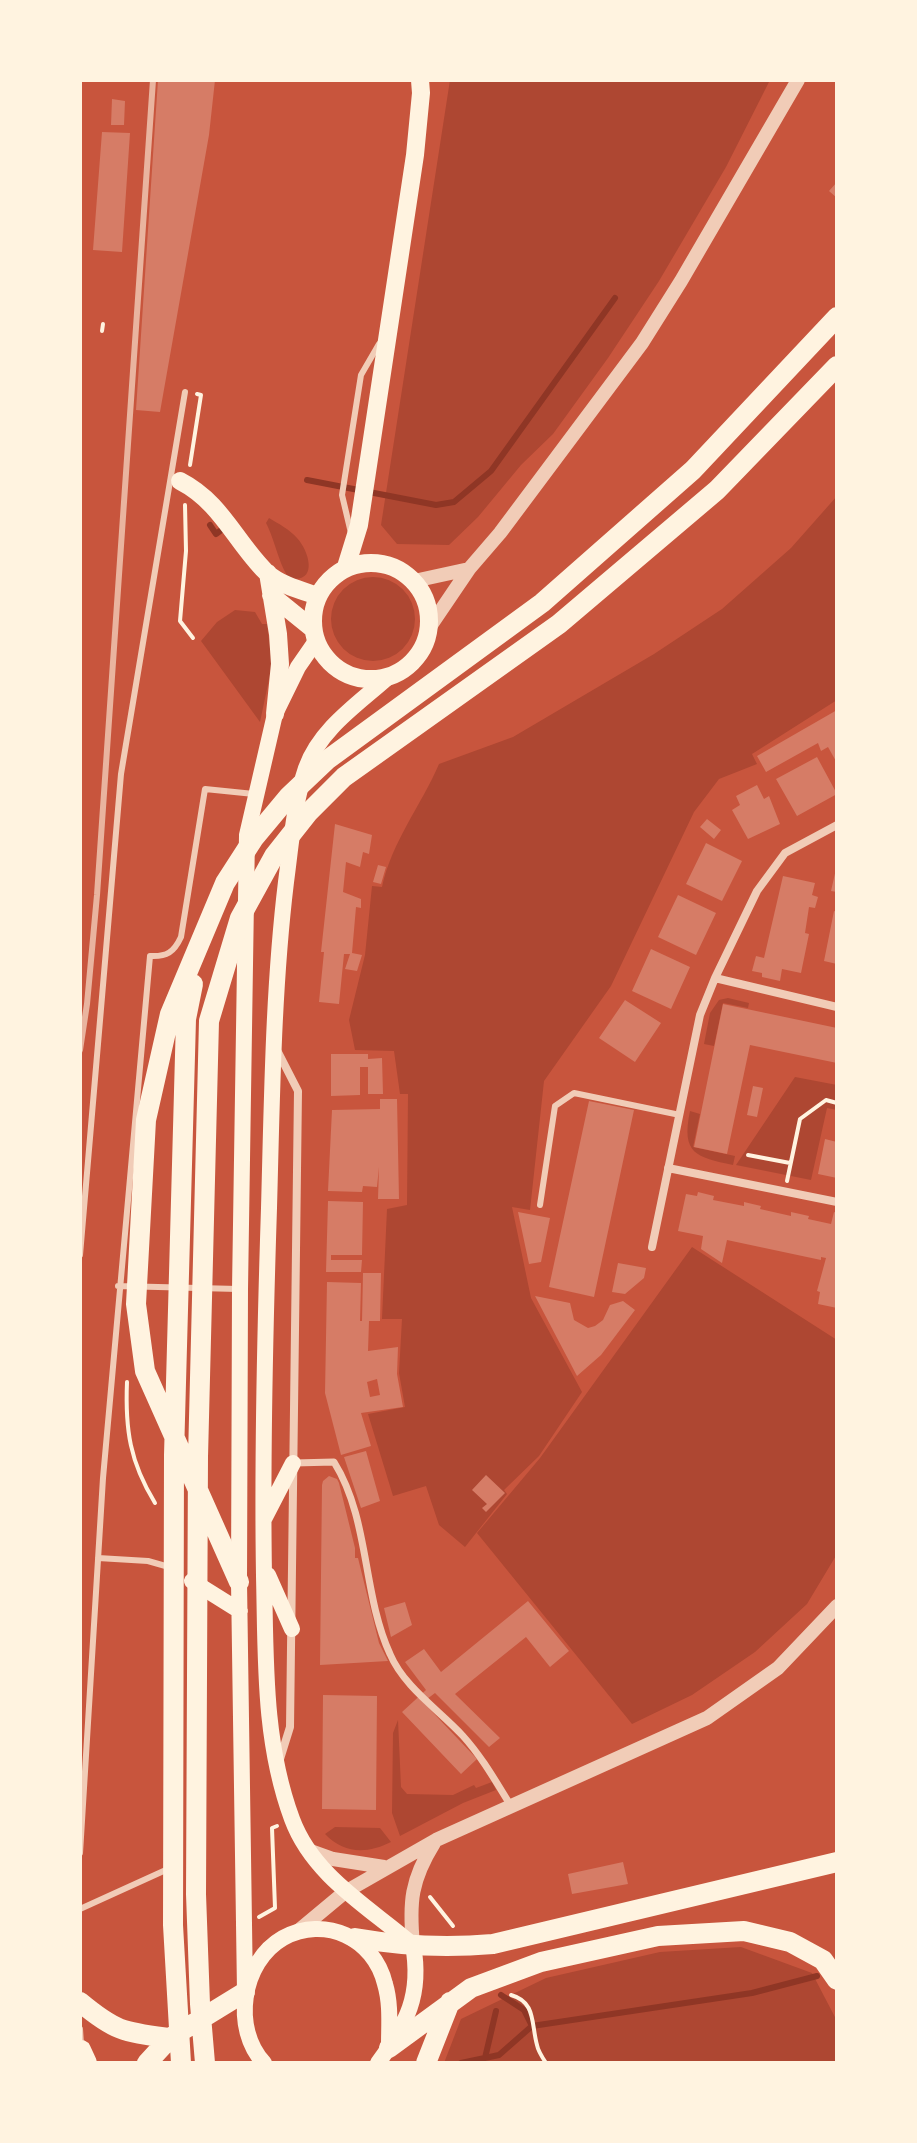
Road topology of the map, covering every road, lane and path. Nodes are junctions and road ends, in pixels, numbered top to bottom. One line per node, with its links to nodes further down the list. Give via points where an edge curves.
1 (420, 80): 11 (main road, via 415,155)
2 (798, 80): 14 (street, via 642,343)
3 (837, 317): 26 (highway, via 693,470 542,603 327,760 289,796 225,883)
4 (103, 324): 5 (path)
5 (102, 331)
6 (837, 366): 78 (highway, via 717,490 559,624 344,777 274,856 240,918 209,1021 198,1457 196,1894)
7 (185, 392): 39 (lane, via 121,774)
8 (201, 395): 9 (path)
9 (185, 474): 15 (main road)
10 (185, 502): 21 (path, via 180,621)
11 (354, 521): 12 (main road); 13 (main road)
12 (375, 563): 13 (main road); 16 (main road)
13 (346, 567): 18 (main road)
14 (469, 569): 16 (street); 19 (street)
15 (268, 573): 17 (main road); 18 (main road)
16 (414, 581): 19 (main road, via 429,611)
17 (271, 595): 20 (main road); 23 (main road, via 280,664)
18 (318, 596): 20 (main road)
19 (429, 628): 22 (main road, via 415,659)
20 (314, 635): 22 (main road, via 337,669 352,677); 23 (main road)
21 (193, 638)
22 (387, 678): 29 (main road, via 321,738 306,768 286,880)
23 (275, 714): 24 (main road)
24 (256, 794): 40 (lane, via 205,789 181,937 174,950 150,956); 41 (main road, via 247,835)
25 (837, 825): 27 (street, via 785,853 757,891)
26 (202, 941): 47 (highway, via 170,1014 146,1120 136,1304 145,1371); 77 (highway, via 186,1019 174,1455 173,1925)
27 (715, 978): 28 (street); 31 (street, via 700,1015)
28 (837, 1007)
29 (273, 1044): 42 (street, via 298,1091); 43 (main road)
30 (837, 1103): 33 (path, via 826,1100 800,1119)
31 (680, 1115): 34 (street); 37 (lane, via 574,1093 555,1106)
32 (748, 1155): 33 (path)
33 (790, 1163): 35 (path)
34 (668, 1168): 36 (street); 38 (street)
35 (788, 1177)
36 (837, 1202)
37 (540, 1205)
38 (652, 1247)
39 (80, 1255)
40 (118, 1286): 41 (lane); 44 (lane)
41 (240, 1289): 47 (main road)
42 (293, 1463): 43 (main road); 50 (street); 52 (street, via 334,1462 352,1497 390,1656 464,1737)
43 (263, 1520): 45 (main road)
44 (98, 1558): 46 (lane, via 169,1566); 55 (lane)
45 (264, 1566): 50 (main road); 51 (main road, via 267,1702)
46 (192, 1581): 49 (main road); 60 (lane, via 190,1851 152,1877)
47 (239, 1582): 49 (main road)
48 (836, 1609): 52 (street, via 778,1668 707,1718)
49 (240, 1611): 66 (main road)
50 (292, 1629): 51 (street, via 290,1727)
51 (277, 1768): 54 (main road, via 292,1820)
52 (511, 1806): 53 (street)
53 (436, 1840): 57 (street); 64 (street, via 412,1887)
54 (308, 1850): 57 (street); 59 (main road)
55 (80, 1853)
56 (837, 1862): 64 (highway, via 493,1944)
57 (384, 1868): 59 (street)
58 (424, 1890): 61 (path)
59 (345, 1892): 62 (street); 64 (main road)
60 (80, 1909)
61 (453, 1926)
62 (297, 1932): 63 (main road, via 324,1930); 66 (main road, via 268,1951)
63 (355, 1938): 64 (highway); 74 (main road, via 376,1961 385,1981)
64 (413, 1945): 74 (main road, via 416,1991)
65 (837, 1980): 69 (highway, via 823,1960 790,1942 744,1931 658,1936 541,1962 471,1988)
66 (245, 1992): 71 (main road); 72 (highway)
67 (503, 1993): 82 (path, via 525,2000)
68 (80, 2002): 72 (highway, via 126,2033)
69 (450, 2002): 74 (highway); 81 (highway)
70 (80, 2029): 73 (lane)
71 (249, 2037): 79 (main road); 80 (main road)
72 (170, 2038): 76 (highway)
73 (81, 2050): 75 (highway)
74 (385, 2058)
75 (85, 2063)
76 (147, 2063)
77 (181, 2063)
78 (205, 2063)
79 (249, 2063)
80 (264, 2063)
81 (426, 2063)
82 (546, 2063)

